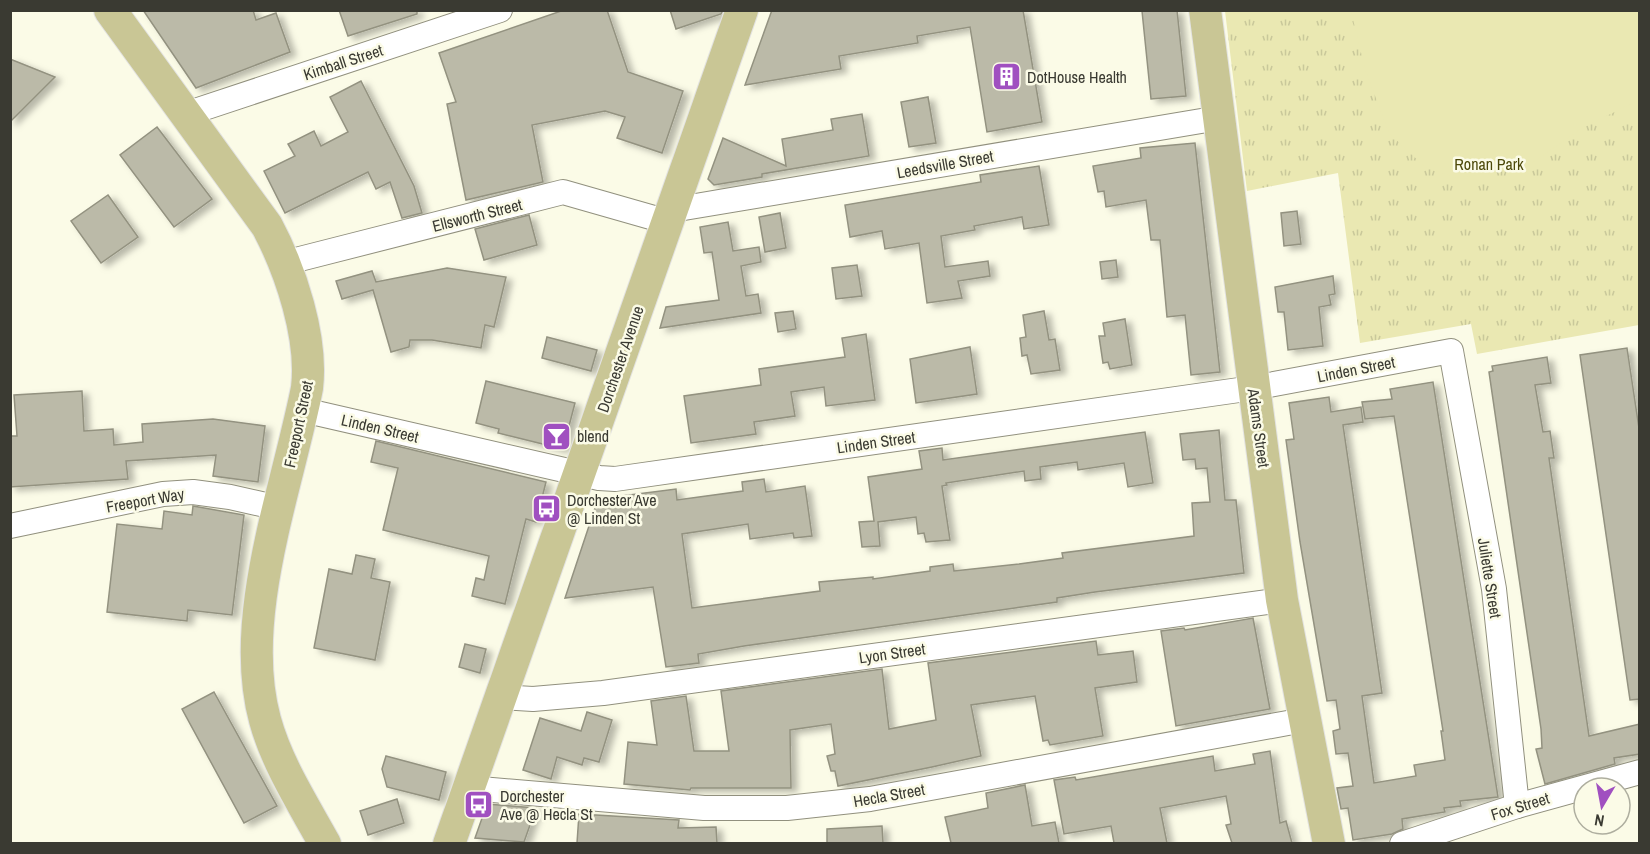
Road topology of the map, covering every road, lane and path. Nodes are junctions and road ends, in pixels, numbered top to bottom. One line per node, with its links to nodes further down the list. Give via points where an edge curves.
1 (500, 10): 5 (street, Kimball Street)
2 (742, 10): 7 (main road, Dorchester Avenue)
3 (1205, 10): 6 (main road, Adams Street)
4 (114, 11): 5 (main road, Freeport Street)
5 (186, 114): 8 (main road, Freeport Street, via 267,226)
6 (1219, 118): 7 (street, Leedsville Street); 10 (main road, Adams Street)
7 (670, 216): 8 (street, Ellsworth Street, via 563,192); 12 (main road, Dorchester Avenue)
8 (284, 263): 11 (main road, Freeport Street, via 307,342 309,377)
9 (1451, 351): 10 (street, Linden Street); 20 (street, Juliette Street, via 1494,589)
10 (1253, 388): 12 (street, Linden Street, via 615,479); 15 (main road, Adams Street)
11 (303, 410): 12 (street, Linden Street); 13 (main road, Freeport Street)
12 (579, 474): 16 (main road, Dorchester Avenue)
13 (279, 508): 14 (street, Freeport Way, via 230,496 163,494); 21 (main road, Freeport Street, via 266,566 259,687 271,740)
14 (10, 526)
15 (1282, 600): 16 (street, Lyon Street, via 603,693 533,699); 17 (main road, Adams Street)
16 (501, 697): 19 (main road, Dorchester Avenue)
17 (1304, 720): 19 (street, Hecla Street, via 870,799 787,808 704,808); 23 (main road, Adams Street)
18 (1640, 772): 20 (street, Fox Street)
19 (469, 788): 22 (main road, Dorchester Avenue)
20 (1517, 806): 24 (street, Fox Street)
21 (325, 843)
22 (449, 843)
23 (1329, 843)
24 (1402, 843)

